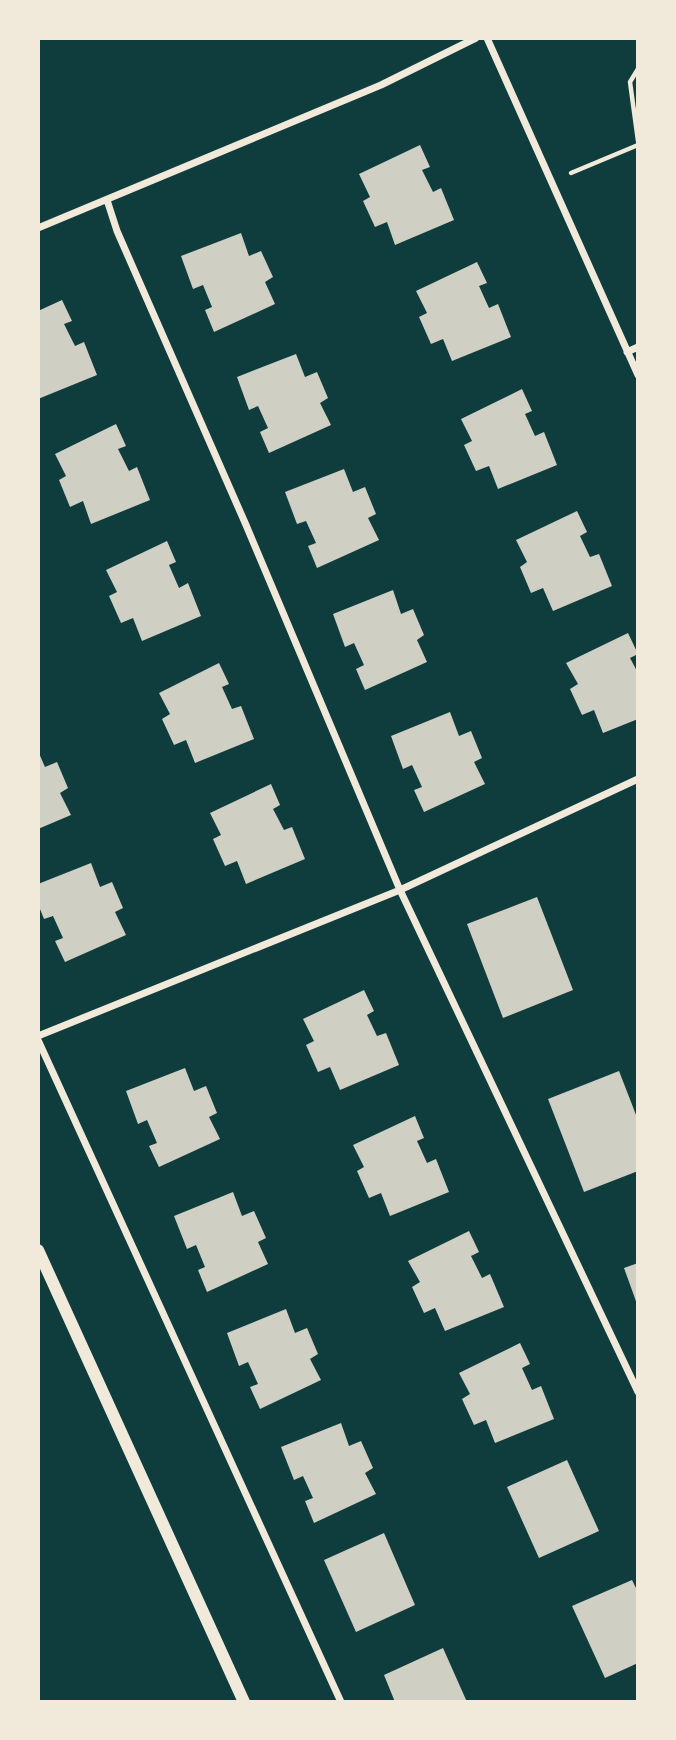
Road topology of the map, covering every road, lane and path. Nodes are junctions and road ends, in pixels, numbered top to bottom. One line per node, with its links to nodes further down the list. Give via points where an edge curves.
1 (476, 38): 6 (street, via 381,85)
2 (488, 38): 5 (street)
3 (638, 69): 4 (path, via 630,82)
4 (638, 143): 5 (path)
5 (550, 182): 9 (street)
6 (107, 200): 7 (street); 12 (street)
7 (38, 228)
8 (638, 347): 9 (street)
9 (627, 352): 10 (street)
10 (638, 375)
11 (638, 779): 12 (street)
12 (400, 890): 13 (street); 16 (street)
13 (38, 1038): 14 (street)
14 (42, 1056): 18 (street)
15 (38, 1250): 17 (street)
16 (638, 1392)
17 (244, 1702)
18 (341, 1702)

